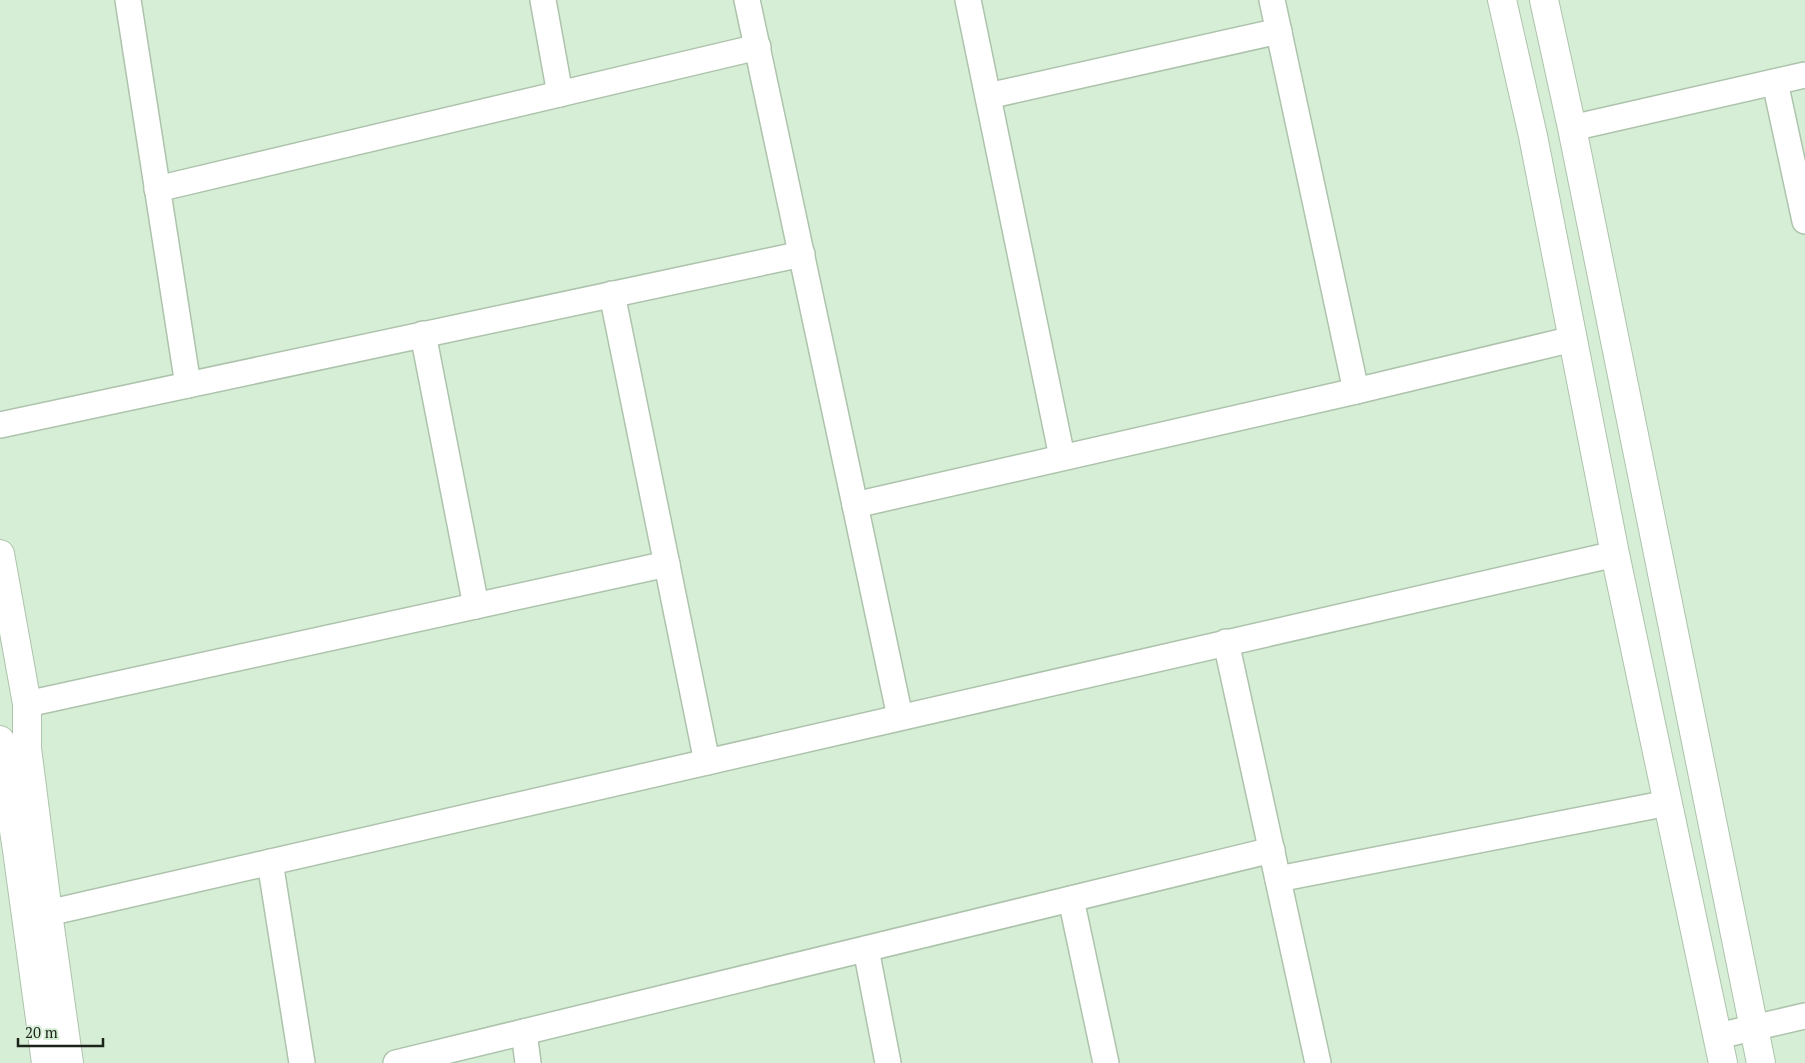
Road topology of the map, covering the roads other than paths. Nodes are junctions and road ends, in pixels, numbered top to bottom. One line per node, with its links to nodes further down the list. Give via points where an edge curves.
1 (128, 0): 15 (street)
2 (543, 0): 12 (street)
3 (748, 0): 9 (street)
4 (968, 0): 13 (street)
5 (1272, 0): 8 (street)
6 (1502, 0): 20 (street)
7 (1544, 0): 14 (street)
8 (1279, 31): 13 (street); 22 (street)
9 (758, 47): 12 (street); 17 (street)
10 (1805, 75): 11 (street)
11 (1775, 82): 14 (street); 16 (street)
12 (560, 94): 15 (street)
13 (988, 96): 24 (street)
14 (1572, 128): 43 (street)
15 (158, 189): 21 (street)
16 (1805, 221)
17 (802, 254): 18 (street); 25 (street)
18 (612, 294): 19 (street); 28 (street)
19 (423, 334): 21 (street); 29 (street)
20 (1573, 339): 22 (street); 27 (street)
21 (188, 385): 23 (street)
22 (1356, 391): 24 (street)
23 (0, 425)
24 (1062, 457): 25 (street)
25 (855, 505): 32 (street)
26 (0, 554): 31 (street)
27 (1615, 554): 30 (street); 35 (street)
28 (667, 564): 29 (street); 34 (street)
29 (476, 606): 31 (street)
30 (1226, 642): 32 (street); 36 (street)
31 (27, 704): 40 (street, via 28,748)
32 (900, 717): 34 (street)
33 (0, 740): 46 (street)
34 (707, 762): 37 (street)
35 (1668, 803): 38 (street); 45 (street)
36 (1272, 850): 38 (street); 39 (street)
37 (270, 862): 40 (street); 48 (street)
38 (1278, 879): 53 (street)
39 (1071, 899): 41 (street); 52 (street)
40 (48, 913): 47 (street)
41 (866, 948): 44 (street); 51 (street)
42 (1805, 1016): 43 (street)
43 (1754, 1028): 45 (street); 55 (street)
44 (524, 1032): 49 (street); 50 (street)
45 (1718, 1036): 54 (street)
46 (46, 1063)
47 (69, 1063)
48 (302, 1063)
49 (396, 1063)
50 (528, 1063)
51 (888, 1063)
52 (1106, 1063)
53 (1318, 1063)
54 (1723, 1063)
55 (1761, 1063)

